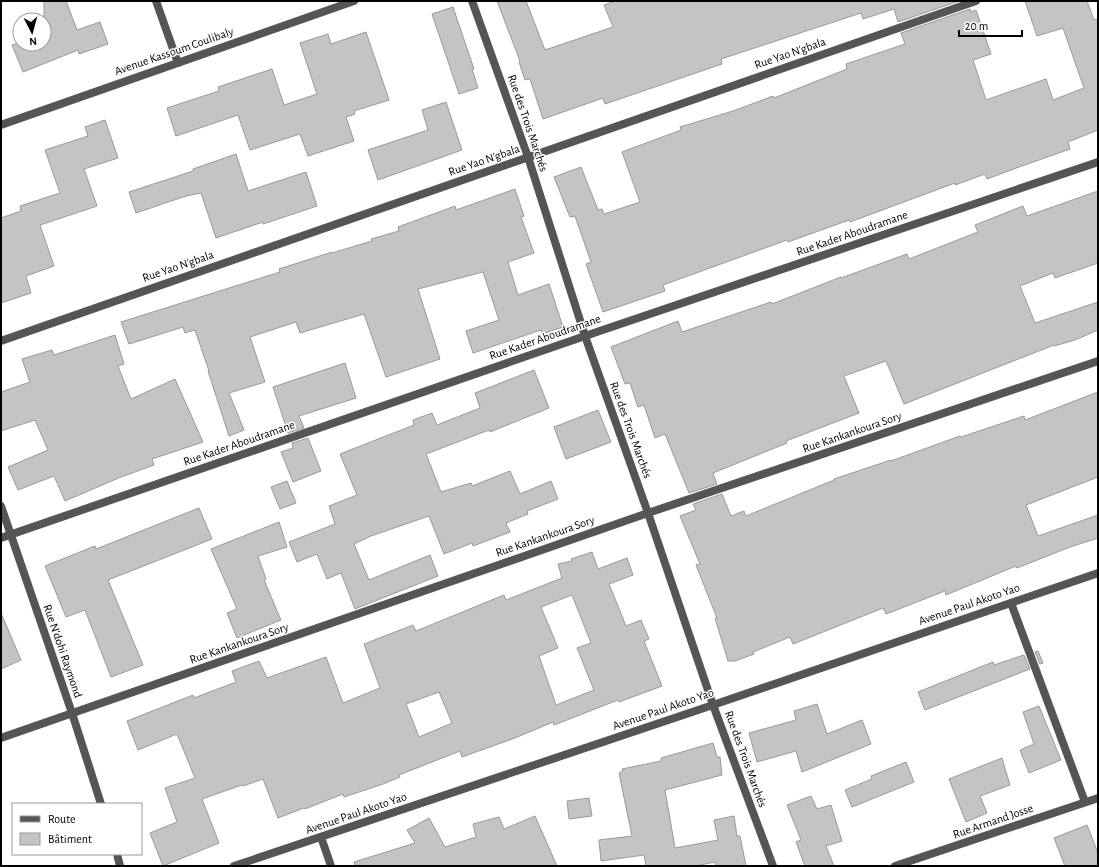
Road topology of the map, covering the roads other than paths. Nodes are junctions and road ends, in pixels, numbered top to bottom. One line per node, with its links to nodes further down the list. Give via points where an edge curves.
1 (156, 1): 5 (street)
2 (354, 1): 5 (street, Avenue Kassoum Coulibaly)
3 (472, 1): 7 (street, Rue des Trois Marchés)
4 (976, 1): 7 (street, Rue Yao N'gbala)
5 (178, 63): 6 (street, Avenue Kassoum Coulibaly)
6 (1, 124)
7 (528, 157): 9 (street, Rue des Trois Marchés); 10 (street, Rue Yao N'gbala)
8 (1098, 162): 9 (street, Rue Kader Aboudramane)
9 (585, 336): 13 (street, Rue des Trois Marchés); 14 (street, Rue Kader Aboudramane)
10 (1, 341)
11 (1098, 361): 13 (street, Rue Kankankoura Sory)
12 (1, 506): 14 (street, Rue N'dohi Raymond)
13 (648, 513): 18 (street, Rue des Trois Marchés); 19 (street, Rue Kankankoura Sory)
14 (11, 535): 15 (street, Rue Kader Aboudramane); 19 (street, Rue N'dohi Raymond)
15 (1, 538)
16 (1098, 573): 17 (street, Avenue Paul Akoto Yao)
17 (1011, 603): 18 (street, Avenue Paul Akoto Yao); 22 (street)
18 (713, 705): 24 (street, Avenue Paul Akoto Yao); 29 (street, Rue des Trois Marchés)
19 (72, 713): 20 (street, Rue Kankankoura Sory); 23 (street, Rue N'dohi Raymond)
20 (1, 738)
21 (1098, 798): 22 (street, Rue Armand Josse)
22 (1085, 802): 30 (street, Rue Armand Josse)
23 (101, 803)
24 (321, 837): 27 (street, Avenue Paul Akoto Yao); 28 (street)
25 (116, 855): 26 (street)
26 (120, 866)
27 (234, 866)
28 (331, 866)
29 (773, 866)
30 (895, 866)

